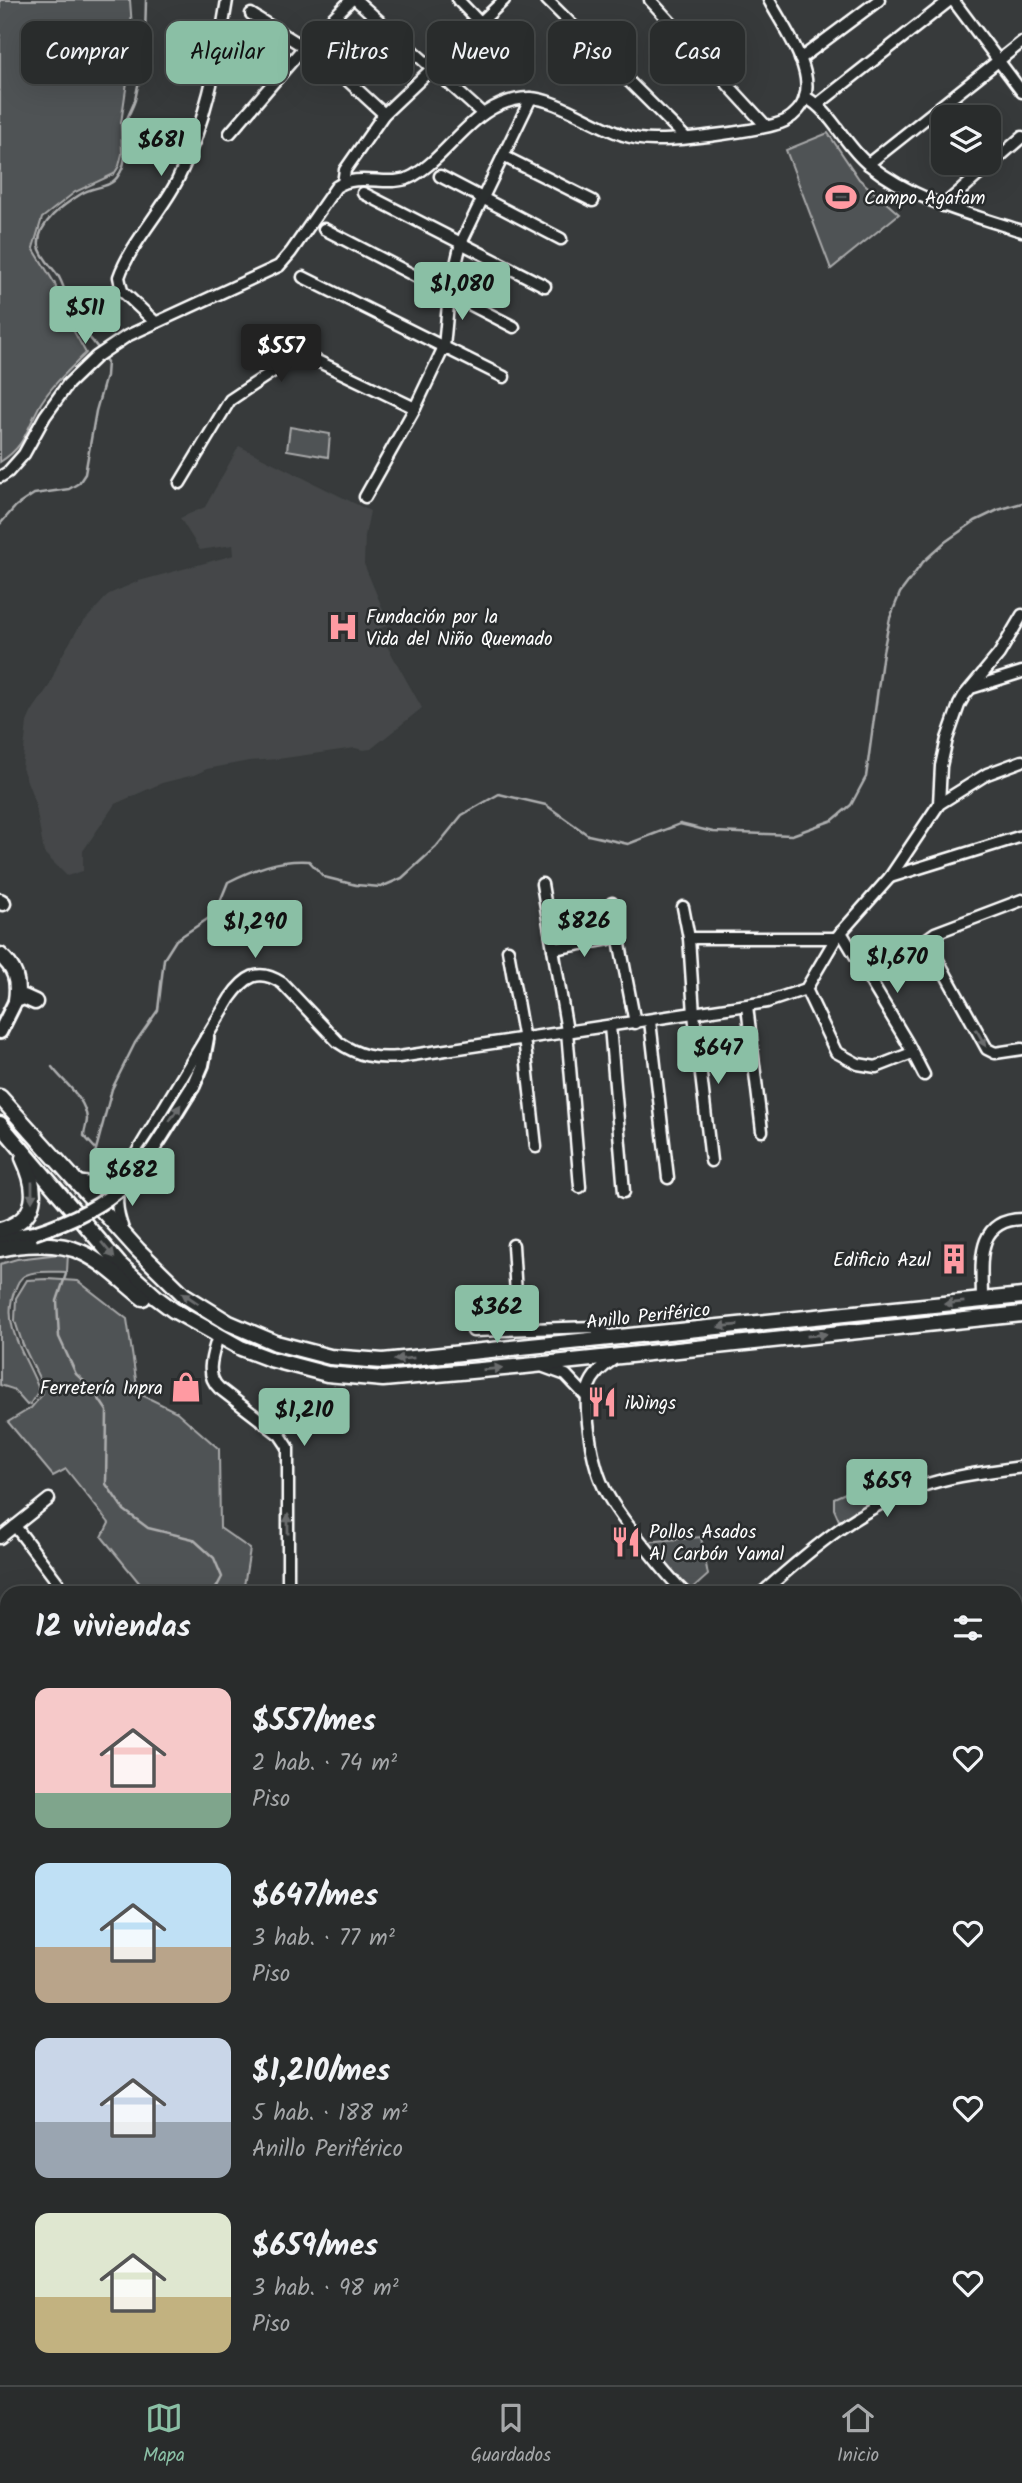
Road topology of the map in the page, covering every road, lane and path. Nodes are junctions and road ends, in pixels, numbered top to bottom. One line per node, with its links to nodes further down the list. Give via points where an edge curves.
1 (227, 0): 51 (street, via 193,147 119,277 122,291)
2 (351, 0): 12 (street)
3 (356, 0): 20 (street)
4 (458, 0): 13 (street)
5 (504, 0): 14 (street)
6 (547, 0): 34 (street)
7 (649, 0): 32 (street)
8 (769, 0): 18 (street)
9 (879, 0): 18 (street)
10 (952, 0): 19 (street); 28 (street)
11 (251, 14): 16 (street)
12 (330, 21)
13 (478, 21)
14 (482, 21)
15 (1022, 42): 19 (street)
16 (302, 46)
17 (302, 49): 33 (street)
18 (800, 59): 25 (street)
19 (998, 61): 24 (street); 37 (street)
20 (427, 64)
21 (427, 75): 29 (street)
22 (351, 84): 29 (street)
23 (450, 84): 30 (street)
24 (1022, 92)
25 (806, 97): 28 (street); 32 (street, via 785,121)
26 (531, 98): 27 (street); 31 (street); 34 (street, via 624,135 654,140)
27 (512, 100): 30 (street); 31 (street)
28 (818, 104): 37 (street, via 849,147)
29 (384, 114): 39 (street, via 345,170)
30 (483, 114): 39 (street, via 411,177)
31 (520, 120): 36 (street)
32 (766, 126): 34 (street)
33 (230, 133)
34 (685, 137)
35 (1022, 137): 43 (street)
36 (503, 156): 41 (street); 42 (street)
37 (868, 164): 43 (street, via 919,197)
38 (440, 176): 41 (street)
39 (343, 183): 51 (street, via 329,194 279,266)
40 (363, 193): 47 (street)
41 (483, 198): 46 (street); 47 (street)
42 (593, 201)
43 (943, 206): 45 (street)
44 (324, 229): 50 (street)
45 (1021, 230)
46 (561, 239)
47 (461, 243): 49 (street); 50 (street)
48 (303, 277): 53 (street)
49 (545, 286)
50 (449, 294): 52 (street); 53 (street)
51 (155, 322): 56 (street, via 96,357 68,384 24,454)
52 (514, 327)
53 (444, 347): 54 (street); 55 (street)
54 (504, 377)
55 (415, 408): 57 (street, via 313,359 287,362 230,400); 58 (street)
56 (0, 477)
57 (180, 483)
58 (365, 497)
59 (1022, 615): 61 (street)
60 (1022, 672): 61 (street)
61 (973, 688): 63 (street, via 964,696 947,740)
62 (1022, 761): 63 (street, via 987,774)
63 (939, 804): 65 (street)
64 (1022, 836): 65 (street)
65 (890, 877): 70 (street)
66 (542, 884): 73 (street)
67 (1022, 900): 88 (street, one-way to 88, via 928,938 987,1049 995,1053)
68 (612, 903): 82 (street)
69 (683, 907): 71 (street)
70 (839, 935): 71 (street); 76 (street); 89 (street)
71 (689, 938): 80 (street)
72 (609, 939): 73 (street)
73 (554, 949): 84 (street)
74 (508, 950): 87 (street)
75 (0, 955): 77 (highway, via 16,975)
76 (806, 989): 79 (street); 89 (street, via 836,1052 876,1068)
77 (16, 1000): 78 (highway, via 24,997); 85 (main road)
78 (35, 1002)
79 (747, 1006): 80 (street); 93 (street)
80 (694, 1014): 81 (street); 96 (street)
81 (650, 1021): 82 (street); 98 (street)
82 (635, 1023): 83 (street)
83 (610, 1026): 84 (street); 101 (street)
84 (567, 1031): 87 (street); 100 (street)
85 (0, 1032)
86 (207, 1038): 87 (street, via 238,986 254,975 263,975 282,983 348,1050 372,1058); 97 (street); 104 (main road, one-way to 86, bridge, via 34,1233 81,1213 124,1185 193,1086)
87 (524, 1038): 95 (street)
88 (1022, 1049)
89 (912, 1052): 90 (street)
90 (924, 1075)
91 (0, 1097): 99 (highway, Anillo Periférico)
92 (0, 1124): 94 (highway, Anillo Periférico)
93 (762, 1131)
94 (15, 1140): 103 (highway, one-way to 103, via 33,1184 33,1201 27,1214); 111 (highway, Anillo Periférico, one-way to 111, via 119,1264 157,1298)
95 (536, 1147)
96 (711, 1161)
97 (122, 1177): 99 (street, via 99,1184); 105 (street, via 117,1213)
98 (668, 1178)
99 (76, 1181): 105 (highway, Anillo Periférico)
100 (580, 1187)
101 (624, 1192)
102 (1022, 1219): 109 (street, via 992,1227 985,1237)
103 (0, 1230)
104 (0, 1239)
105 (127, 1239): 115 (highway, Anillo Periférico, one-way to 105, via 383,1361 330,1357 276,1343 229,1323 184,1295)
106 (513, 1245): 112 (street)
107 (0, 1249): 111 (highway, via 50,1246 82,1252 179,1324)
108 (1022, 1296): 109 (highway, Anillo Periférico)
109 (982, 1300): 115 (highway, Anillo Periférico, one-way to 115)
110 (1022, 1314): 116 (highway, Anillo Periférico, one-way to 110)
111 (204, 1328): 114 (highway, Anillo Periférico)
112 (518, 1328): 113 (street); 115 (street, via 594,1327)
113 (473, 1331)
114 (218, 1336): 117 (highway, Anillo Periférico, one-way to 117, via 271,1359 327,1374 383,1378); 124 (street, one-way to 114, via 288,1447 280,1435 212,1380 210,1367)
115 (612, 1338)
116 (617, 1356): 117 (highway, Anillo Periférico); 118 (street, via 598,1373)
117 (525, 1366): 118 (street, via 559,1371)
118 (585, 1395): 125 (street, via 594,1462 608,1499)
119 (1022, 1467): 126 (street, via 922,1486 883,1504 841,1528)
120 (49, 1499): 121 (street)
121 (15, 1527): 122 (street); 123 (street)
122 (1, 1536)
123 (60, 1586)
124 (288, 1586)
125 (677, 1586)
126 (770, 1586)

